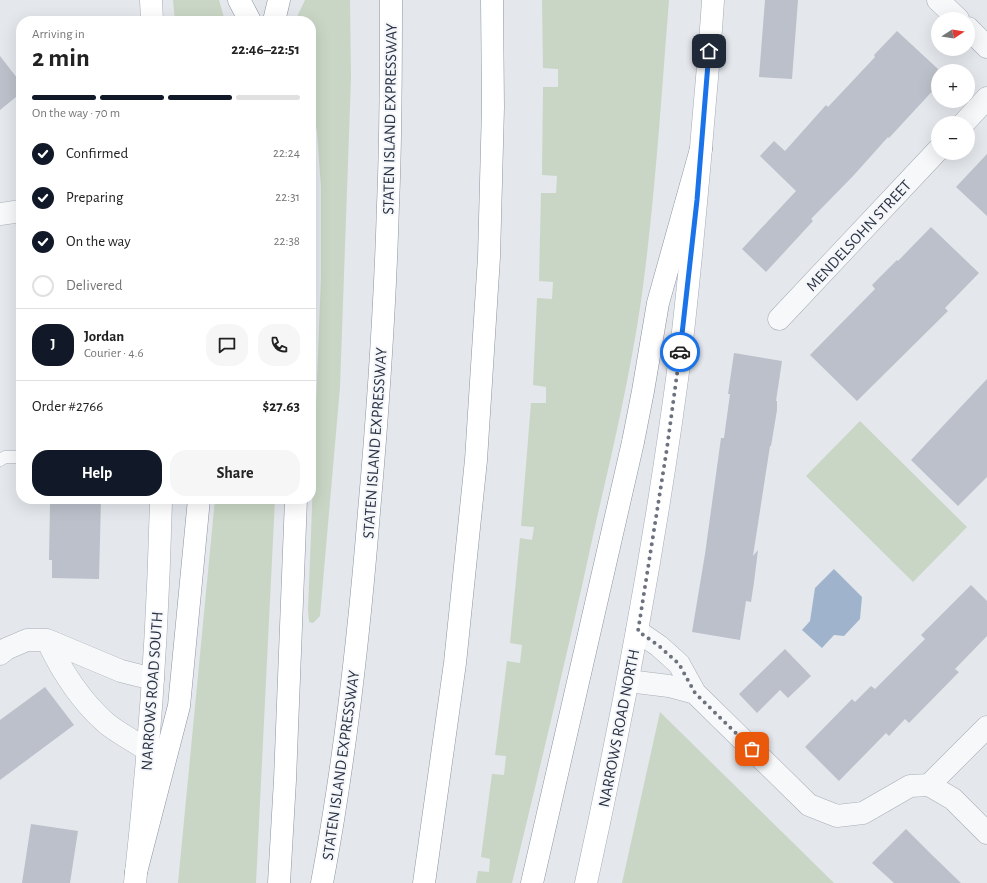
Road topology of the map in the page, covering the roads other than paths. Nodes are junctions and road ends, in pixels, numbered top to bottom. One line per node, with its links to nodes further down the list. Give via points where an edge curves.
1 (151, 0): 7 (main road)
2 (239, 0): 8 (main road)
3 (279, 0): 9 (main road)
4 (391, 0): 36 (main road, STATEN ISLAND EXPRESSWAY, via 388,205 376,426 355,658)
5 (492, 0): 37 (main road, via 489,250 476,460 456,663)
6 (713, 0): 14 (main road, NARROWS ROAD NORTH)
7 (152, 16)
8 (247, 16)
9 (275, 16)
10 (975, 35): 11 (street)
11 (987, 47)
12 (987, 98): 13 (street)
13 (970, 116)
14 (701, 149): 24 (main road, NARROWS ROAD NORTH, via 681,349); 38 (main road, via 658,303 633,442)
15 (931, 157): 18 (street, MENDELSOHN STREET)
16 (16, 212): 17 (street)
17 (0, 214)
18 (779, 319)
19 (16, 457): 20 (lane, via 5,457)
20 (0, 460)
21 (161, 504): 27 (main road, NARROWS ROAD SOUTH)
22 (198, 504): 34 (main road, via 179,706)
23 (296, 504): 35 (main road)
24 (638, 631): 28 (main road, NARROWS ROAD NORTH); 29 (street, via 679,664)
25 (46, 640): 26 (street, via 27,640); 27 (street, via 121,671); 31 (street, via 72,684 91,707 106,723)
26 (0, 654)
27 (153, 679): 31 (main road, NARROWS ROAD SOUTH)
28 (628, 680): 29 (street, via 670,686); 39 (main road, NARROWS ROAD NORTH)
29 (695, 693): 32 (street, via 809,805 837,816 863,813 910,786)
30 (987, 727): 32 (street)
31 (147, 750): 34 (main road, NARROWS ROAD SOUTH)
32 (929, 785): 33 (street, via 953,798)
33 (987, 833)
34 (136, 878)
35 (280, 883)
36 (322, 883)
37 (424, 883)
38 (532, 883)
39 (586, 883)

